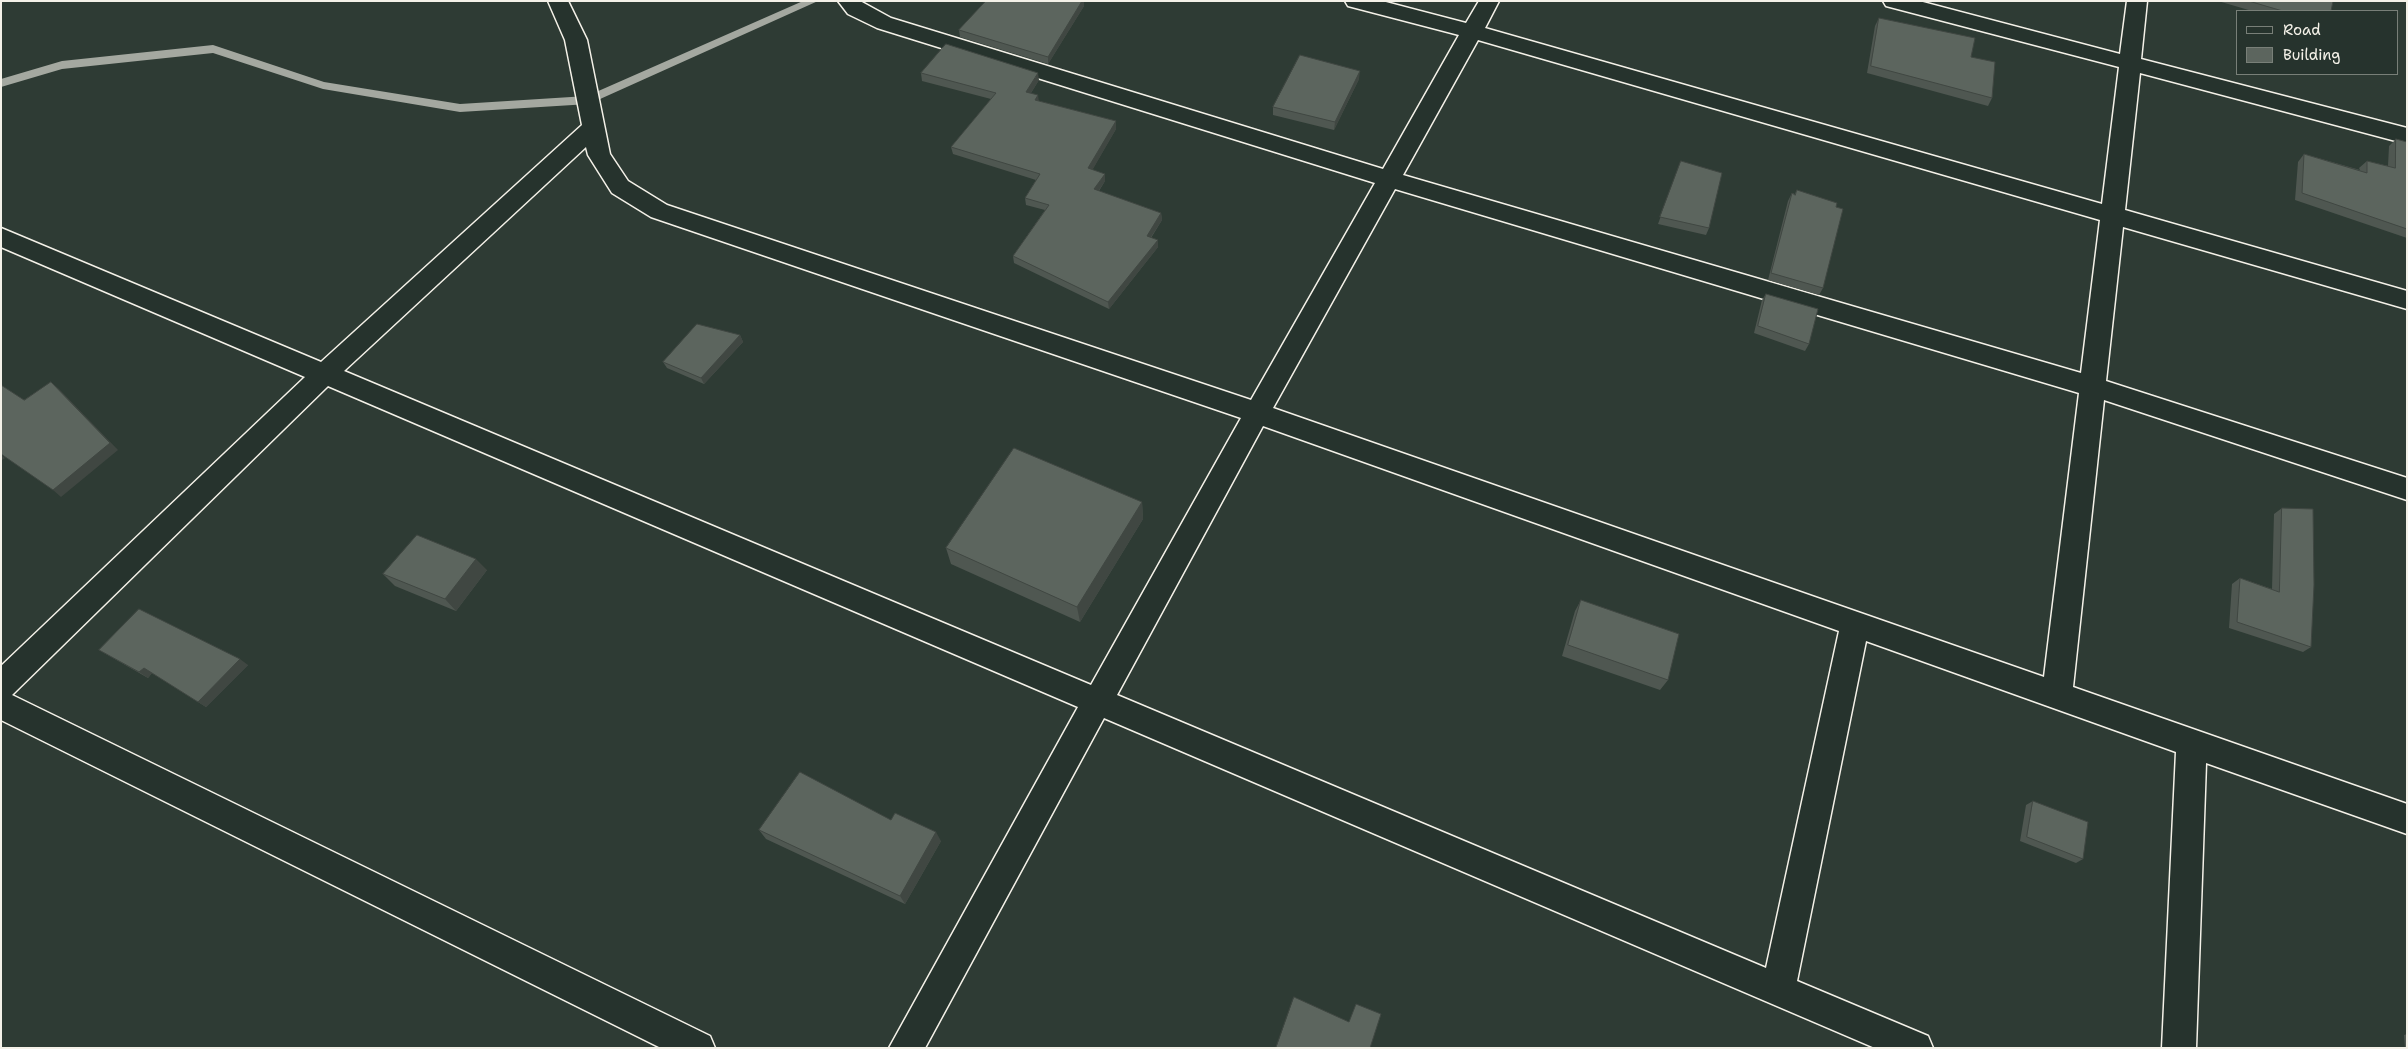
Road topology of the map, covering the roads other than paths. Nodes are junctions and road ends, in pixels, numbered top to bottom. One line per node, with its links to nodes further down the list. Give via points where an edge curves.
1 (558, 1): 9 (street, via 576,40)
2 (848, 1): 11 (street, via 855,9 884,23)
3 (1355, 1): 7 (street)
4 (1489, 1): 7 (street)
5 (1893, 1): 8 (street)
6 (2138, 1): 8 (street)
7 (1472, 31): 11 (street); 12 (street)
8 (2132, 64): 10 (street); 12 (street)
9 (594, 128): 15 (street); 17 (street, via 599,155 620,186 659,211)
10 (2407, 136)
11 (1389, 179): 16 (street); 17 (street)
12 (2115, 214): 14 (street); 16 (street)
13 (1, 237): 15 (street)
14 (2407, 300)
15 (324, 374): 20 (street); 22 (street)
16 (2094, 387): 18 (street); 21 (street)
17 (1258, 413): 19 (street); 22 (street)
18 (2407, 488)
19 (1855, 624): 21 (street); 26 (street)
20 (1, 686)
21 (2058, 696): 24 (street)
22 (1098, 702): 26 (street); 28 (street)
23 (1, 705): 27 (street)
24 (2192, 743): 25 (street); 30 (street)
25 (2407, 820)
26 (1778, 990): 29 (street)
27 (698, 1048)
28 (906, 1048)
29 (1916, 1048)
30 (2179, 1048)

